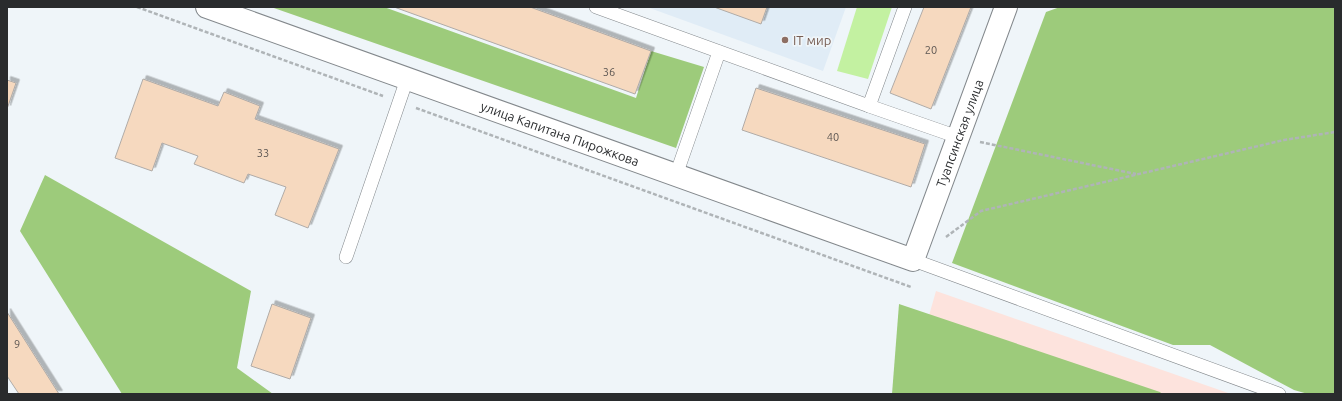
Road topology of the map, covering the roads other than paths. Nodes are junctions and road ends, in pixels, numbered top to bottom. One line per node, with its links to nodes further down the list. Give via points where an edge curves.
1 (207, 7): 6 (street, улица Капитана Пирожкова)
2 (596, 7): 5 (lane)
3 (905, 7): 7 (lane)
4 (1006, 7): 8 (street, Туапсинская улица)
5 (719, 52): 7 (lane); 9 (lane)
6 (407, 79): 9 (street, улица Капитана Пирожкова); 10 (lane)
7 (869, 106): 8 (lane)
8 (958, 137): 11 (street, Туапсинская улица)
9 (676, 175): 11 (street, улица Капитана Пирожкова)
10 (346, 257)
11 (913, 260): 12 (lane)
12 (1279, 394)

